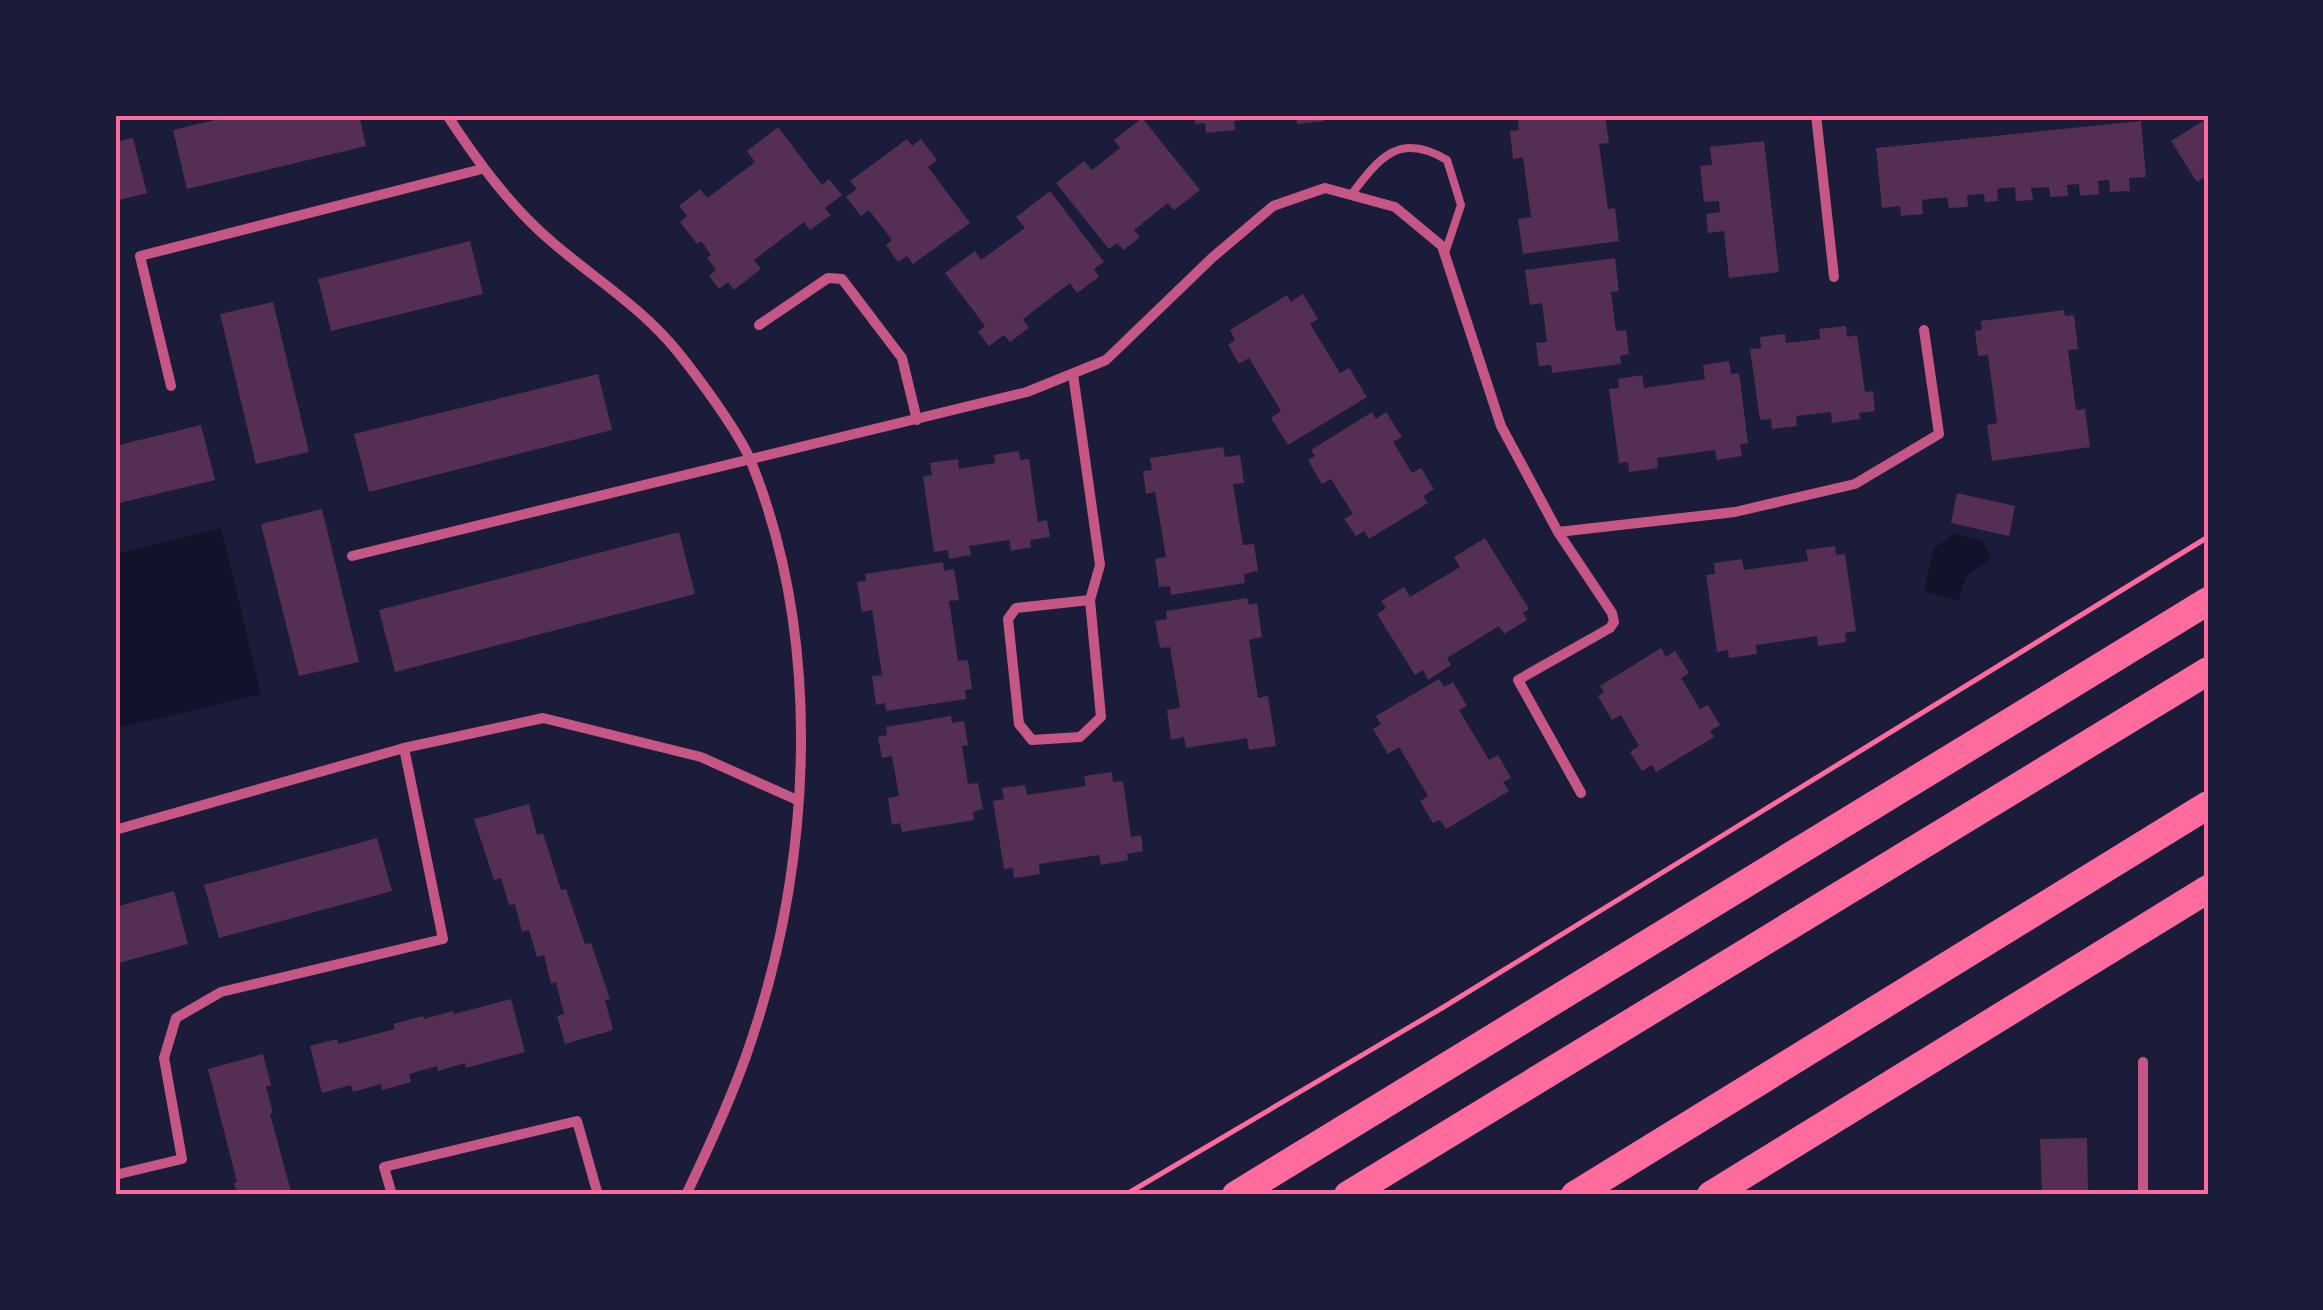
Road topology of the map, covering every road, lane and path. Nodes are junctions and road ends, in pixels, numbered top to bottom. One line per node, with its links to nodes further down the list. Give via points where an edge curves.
1 (446, 115): 3 (street)
2 (1816, 115): 6 (street)
3 (482, 169): 10 (street, via 140,256); 12 (street, via 550,240 646,314)
4 (1351, 195): 5 (street, via 1394,207); 5 (lane, via 1378,158 1399,149 1427,148 1447,160 1461,205); 9 (street, via 1325,188 1273,206 1106,360)
5 (1444, 253): 13 (street, via 1500,426)
6 (1834, 277)
7 (759, 325): 11 (street, via 828,278 842,279 902,358)
8 (1924, 330): 13 (street, via 1939,434 1855,484 1735,512)
9 (1073, 374): 11 (street); 16 (street, via 1100,564)
10 (171, 386)
11 (917, 420): 12 (street)
12 (751, 461): 15 (street); 21 (street, via 790,603 798,667)
13 (1558, 532): 20 (street, via 1614,622 1518,680)
14 (2208, 537): 30 (path)
15 (352, 556)
16 (1090, 600): 16 (street, via 1101,717 1080,737 1032,740 1019,724 1008,619 1016,608)
17 (2208, 601): 31 (highway)
18 (2208, 671): 32 (highway)
19 (404, 748): 21 (street, via 543,718 700,756); 23 (street); 26 (street, via 443,939 221,992 176,1018 164,1058 182,1160)
20 (1581, 793)
21 (797, 800): 29 (street, via 770,978 734,1089)
22 (2208, 804): 33 (highway)
23 (115, 830)
24 (2208, 888): 34 (highway)
25 (2143, 1062): 35 (street)
26 (115, 1176)
27 (392, 1195): 28 (street, via 384,1166 578,1121)
28 (598, 1195)
29 (686, 1195)
30 (1125, 1195)
31 (1236, 1195)
32 (1348, 1195)
33 (1575, 1195)
34 (1711, 1195)
35 (2144, 1195)

